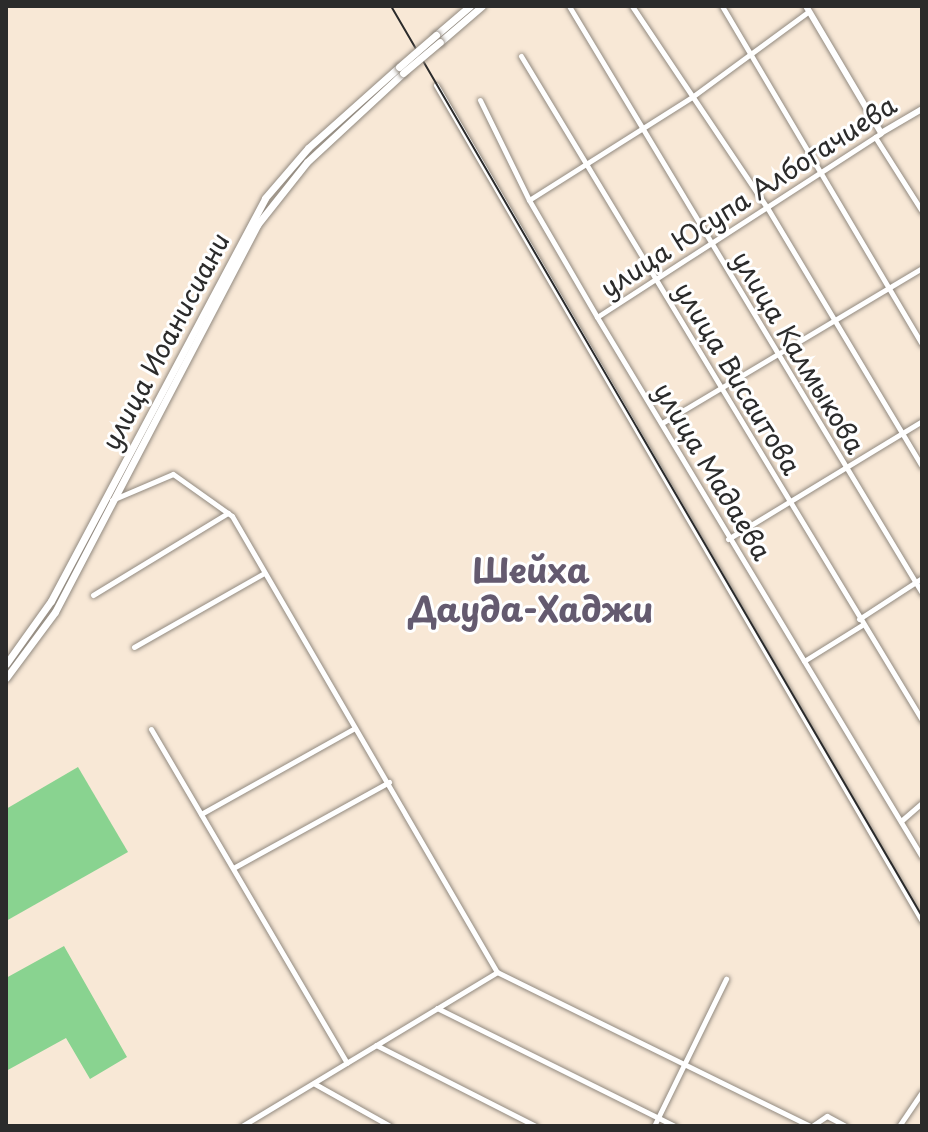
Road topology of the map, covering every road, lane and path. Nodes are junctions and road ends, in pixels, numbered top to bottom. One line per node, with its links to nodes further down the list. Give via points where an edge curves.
1 (470, 6): 7 (main road)
2 (482, 6): 7 (main road)
3 (569, 6): 14 (street, улица Калмыкова)
4 (632, 6): 11 (street)
5 (722, 6): 8 (street)
6 (808, 9): 8 (street); 15 (street)
7 (438, 38): 35 (main road, bridge, via 296,172 257,225)
8 (751, 54): 11 (street); 17 (street)
9 (521, 56): 16 (street, улица Висаитова)
10 (436, 85): 58 (street)
11 (692, 97): 14 (street); 19 (street)
12 (480, 100): 18 (street, улица Мадаева)
13 (922, 109): 15 (street, улица Юсупа Албогачиева)
14 (643, 127): 16 (street); 21 (street, улица Калмыкова)
15 (878, 135): 17 (street, улица Юсупа Албогачиева); 20 (street)
16 (585, 161): 18 (street); 23 (street, улица Висаитова)
17 (822, 172): 19 (street, улица Юсупа Албогачиева); 24 (street)
18 (529, 200): 25 (street, улица Мадаева)
19 (768, 209): 21 (street, улица Юсупа Албогачиева); 26 (street)
20 (922, 211)
21 (711, 243): 23 (street, улица Юсупа Албогачиева); 28 (street, улица Калмыкова)
22 (922, 268): 24 (street)
23 (656, 279): 25 (street, улица Юсупа Албогачиева); 29 (street, улица Висаитова)
24 (888, 288): 26 (street); 27 (street)
25 (597, 317): 31 (street, улица Мадаева)
26 (836, 320): 28 (street); 32 (street)
27 (922, 344)
28 (777, 356): 29 (street); 34 (street, улица Калмыкова)
29 (719, 388): 31 (street); 36 (street, улица Висаитова)
30 (922, 421): 32 (street)
31 (662, 423): 38 (street, улица Мадаева)
32 (902, 432): 33 (street); 34 (street)
33 (922, 466)
34 (844, 468): 36 (street); 41 (street, улица Калмыкова)
35 (110, 499): 37 (street, via 173,474); 46 (main road, via 51,601); 48 (main road, via 55,612)
36 (788, 501): 38 (street); 44 (street, улица Висаитова)
37 (228, 513): 39 (street); 43 (street)
38 (728, 539): 47 (street, улица Мадаева)
39 (264, 573): 45 (street); 50 (street)
40 (922, 578): 41 (street)
41 (915, 582): 42 (street, улица Калмыкова); 44 (street)
42 (922, 593)
43 (93, 595)
44 (861, 622): 47 (street); 49 (street, улица Висаитова)
45 (134, 647)
46 (8, 658)
47 (804, 661): 55 (street, улица Мадаева)
48 (6, 678)
49 (922, 720)
50 (355, 728): 52 (street); 54 (street)
51 (151, 729): 54 (street)
52 (389, 782): 57 (street); 59 (street)
53 (922, 803): 55 (street)
54 (201, 814): 57 (street)
55 (901, 821): 56 (street, улица Мадаева)
56 (922, 857)
57 (235, 867): 63 (street)
58 (922, 921)
59 (497, 972): 61 (street); 64 (street)
60 (726, 979): 64 (street)
61 (437, 1008): 62 (street); 67 (street)
62 (375, 1045): 63 (street); 70 (street)
63 (347, 1063): 65 (street)
64 (683, 1065): 67 (street); 73 (street)
65 (315, 1084): 68 (street); 69 (street)
66 (922, 1092): 75 (street)
67 (658, 1117): 71 (street); 72 (street)
68 (242, 1126)
69 (390, 1126)
70 (536, 1126)
71 (654, 1126)
72 (675, 1126)
73 (811, 1126): 74 (street, via 827,1116)
74 (846, 1126)
75 (899, 1126)

